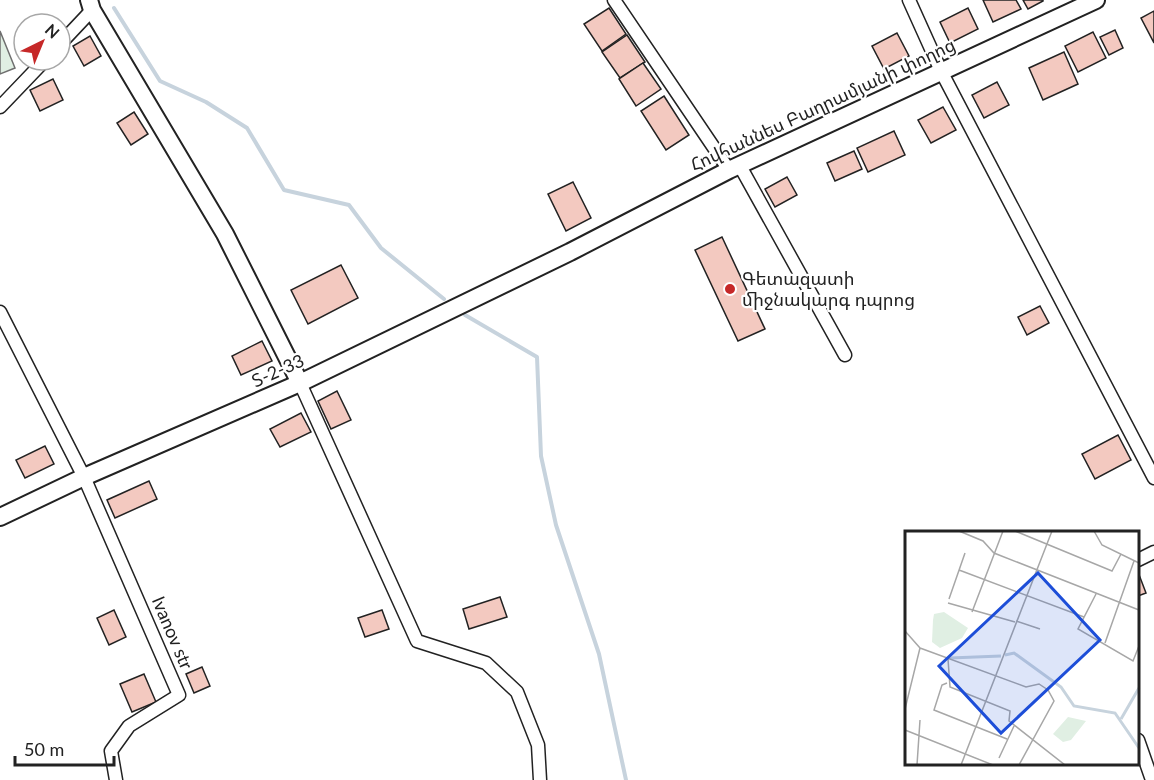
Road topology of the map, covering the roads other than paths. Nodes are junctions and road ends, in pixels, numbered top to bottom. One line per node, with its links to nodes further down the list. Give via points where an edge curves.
1 (614, 0): 9 (street)
2 (909, 0): 6 (street)
3 (1096, 0): 6 (street, Հովհաննես Բաղրամյանի փողոց / Տ-2-33)
4 (91, 5): 5 (street); 13 (street, via 225,234)
5 (72, 29)
6 (940, 71): 9 (street, Հովհաննես Բաղրամյանի փողոց / Տ-2-33); 15 (street)
7 (34, 72): 8 (street)
8 (0, 107)
9 (734, 168): 10 (street, Հովհաննես Բաղրամյանի փողոց / Տ-2-33); 12 (street)
10 (570, 252): 13 (street, Տ-2-33 / Տ-2-33)
11 (0, 312): 14 (street)
12 (845, 355)
13 (300, 383): 14 (street, Տ-2-33 / Տ-2-33); 21 (street, via 417,641 486,663 517,692 538,745)
14 (84, 477): 16 (street, Տ-2-33 / Տ-2-33); 20 (street, Ivanov str, via 178,695 129,726 111,751)
15 (1154, 478)
16 (0, 517)
17 (1154, 552): 18 (street)
18 (1139, 559)
19 (1139, 745): 22 (street)
20 (116, 780)
21 (540, 780)
22 (1152, 780)

